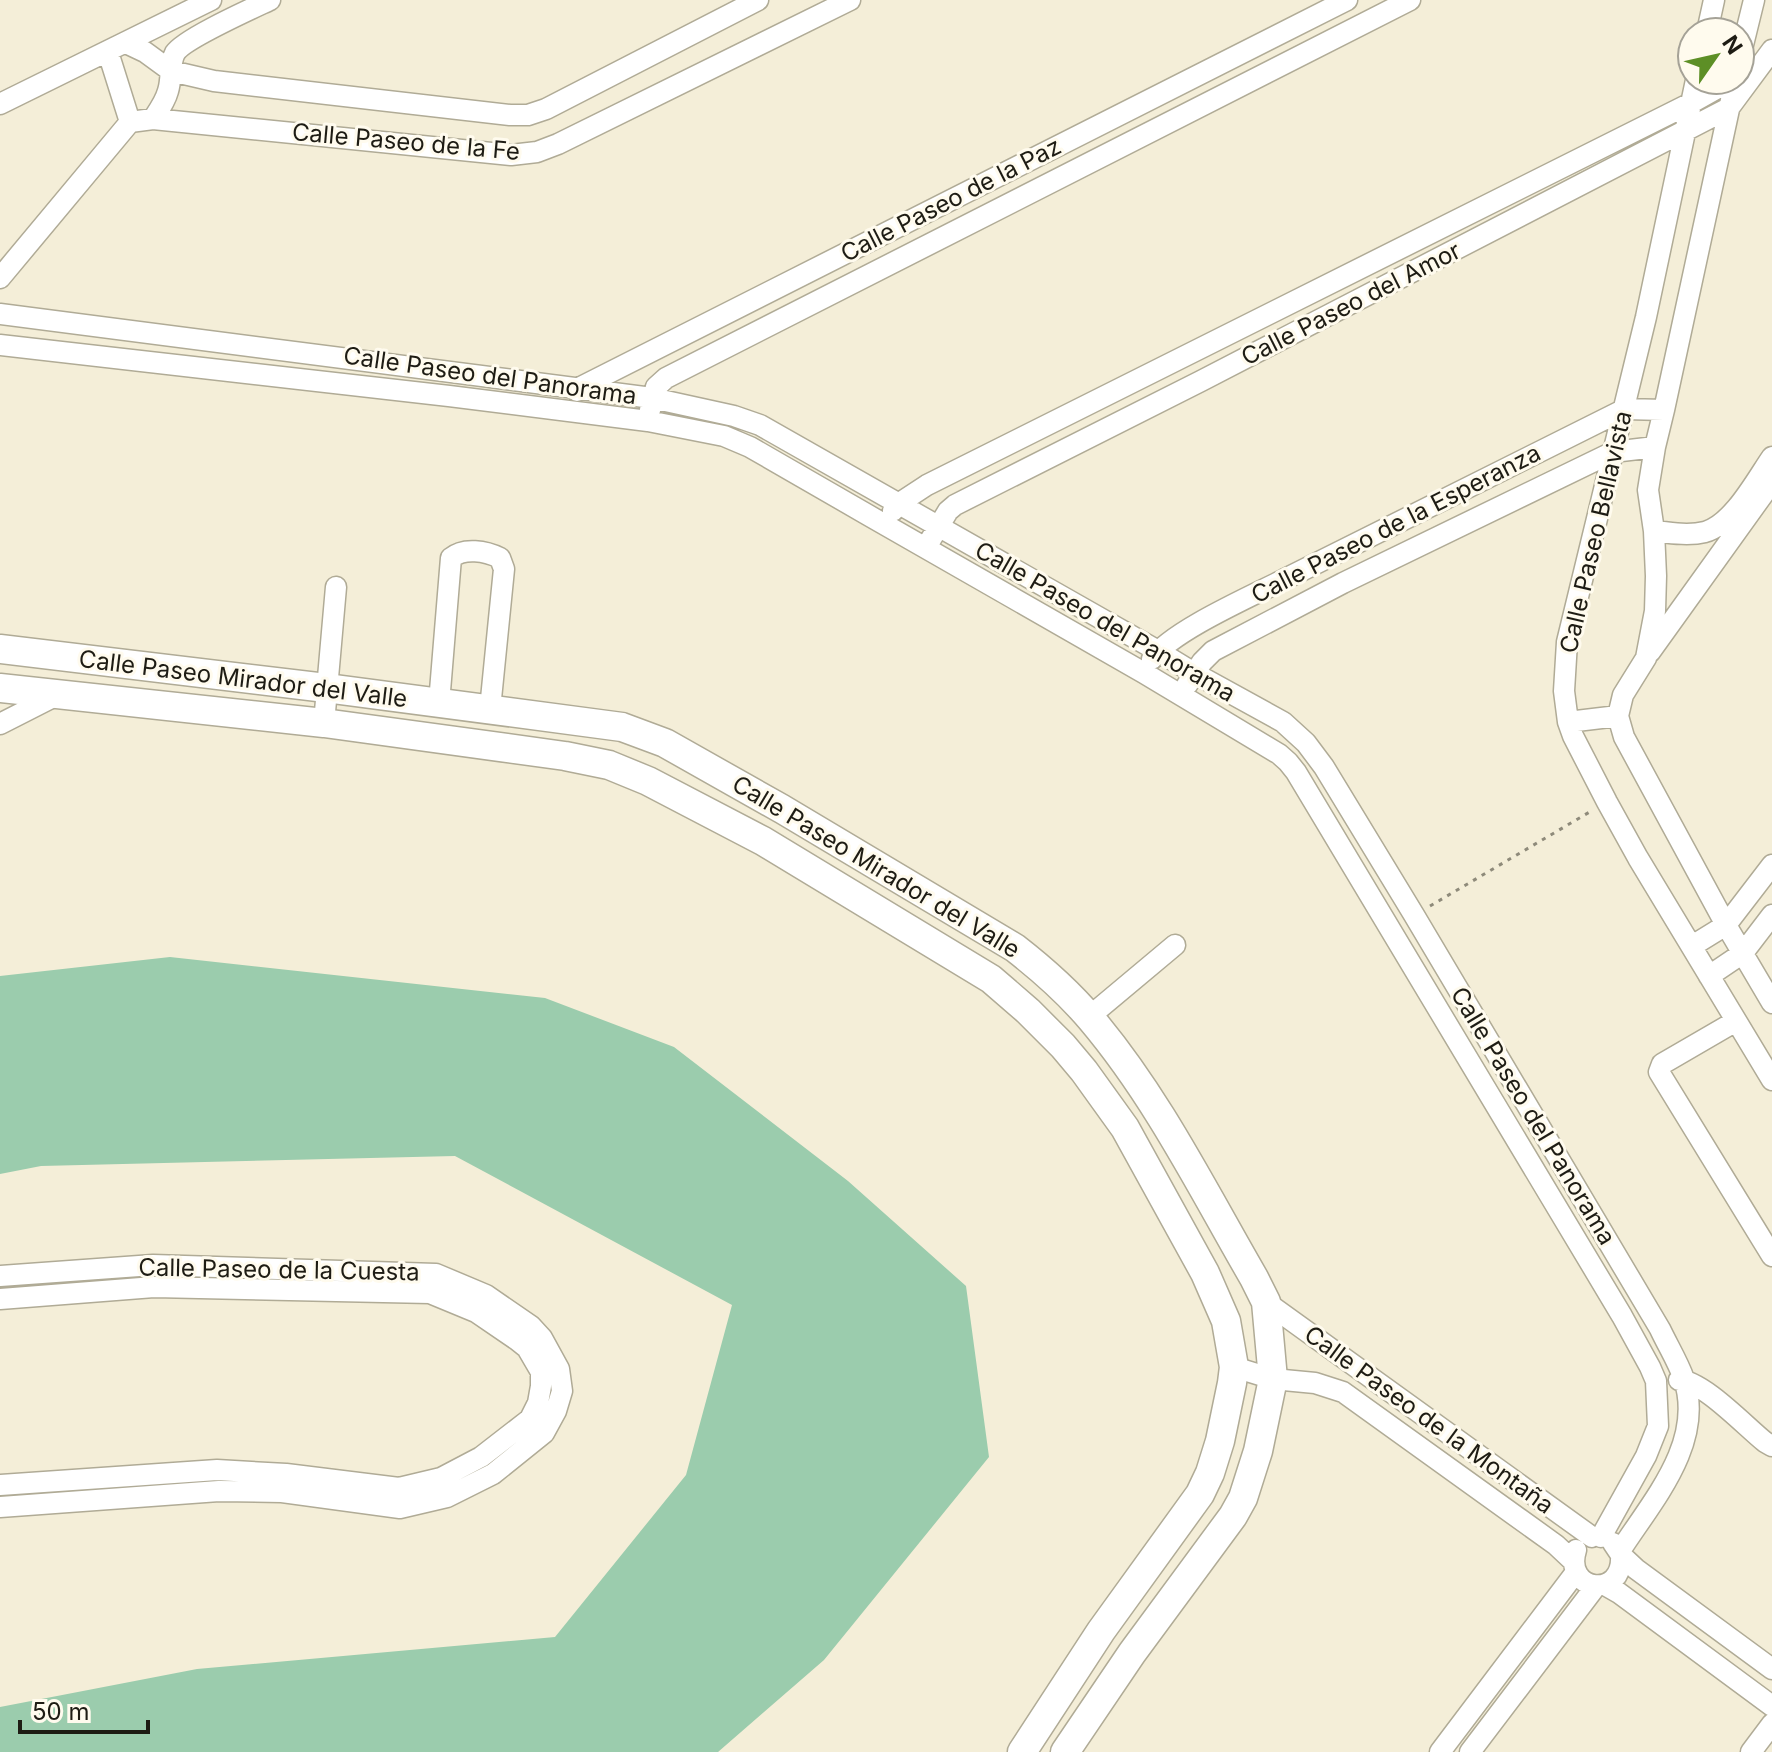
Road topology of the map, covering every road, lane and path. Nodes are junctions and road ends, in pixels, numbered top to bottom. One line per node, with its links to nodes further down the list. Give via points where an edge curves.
1 (211, 0): 7 (street)
2 (270, 0): 9 (street, via 189,41 177,50)
3 (758, 0): 9 (street, Calle Paseo de la Fe, via 528,115 214,81)
4 (850, 0): 16 (street, Calle Paseo de la Fe, via 537,152 511,155)
5 (1347, 0): 22 (street, Calle Paseo de la Paz)
6 (1410, 0): 23 (street, Calle Paseo de la Paz, via 666,378)
7 (117, 48): 9 (street, Calle Paseo de la Fe, via 145,52); 14 (street); 17 (street)
8 (1772, 50): 15 (street, Calle Paseo del Amor)
9 (171, 71): 16 (street, via 168,91)
10 (1693, 96): 13 (street, Calle Paseo Bellavista)
11 (1704, 96): 13 (street, Calle Paseo del Amor)
12 (1731, 96): 15 (street, Calle Paseo Bellavista)
13 (1691, 103): 18 (street, Calle Paseo Bellavista); 32 (street, Calle Paseo del Amor)
14 (0, 104)
15 (1729, 108): 18 (street, Calle Paseo del Amor); 25 (street, Calle Paseo Bellavista)
16 (153, 119): 17 (street, Calle Paseo de la Fe)
17 (130, 122): 19 (street)
18 (1683, 133): 24 (street, Calle Paseo Bellavista); 34 (street, Calle Paseo del Amor, via 955,505)
19 (0, 278)
20 (0, 314): 22 (street, Calle Paseo del Panorama)
21 (0, 345): 26 (street, Calle Paseo del Panorama)
22 (577, 389): 23 (street, Calle Paseo del Panorama); 26 (street)
23 (652, 398): 27 (street); 32 (street, Calle Paseo del Panorama, via 760,425)
24 (1625, 409): 25 (street, Calle Paseo de la Esperanza); 29 (street, Calle Paseo Bellavista); 39 (street, Calle Paseo de la Esperanza, via 1236,604)
25 (1664, 410): 28 (street, Calle Paseo Bellavista)
26 (574, 412): 27 (street, Calle Paseo del Panorama)
27 (648, 421): 33 (street, Calle Paseo del Panorama, via 724,436 750,447)
28 (1655, 447): 29 (street, Calle Paseo de la Esperanza); 35 (street, Calle Paseo Bellavista, via 1648,490)
29 (1613, 452): 42 (street, Calle Paseo de la Esperanza, via 1225,644); 50 (street, Calle Paseo Bellavista, via 1567,642)
30 (1772, 457): 35 (street, via 1729,518 1706,532)
31 (1772, 482): 40 (street)
32 (898, 504): 33 (street, Calle Paseo del Amor); 34 (street, Calle Paseo del Panorama)
33 (884, 524): 36 (street, Calle Paseo del Panorama)
34 (937, 527): 36 (street, Calle Paseo del Amor); 39 (street, Calle Paseo del Panorama)
35 (1654, 531): 40 (street, Calle Paseo Bellavista, via 1655,611)
36 (925, 549): 41 (street, Calle Paseo del Panorama)
37 (336, 587): 44 (street)
38 (0, 649): 44 (street, Calle Paseo Mirador del Valle)
39 (1158, 651): 41 (street, Calle Paseo de la Esperanza); 42 (street, Calle Paseo del Panorama)
40 (1646, 658): 49 (street, Calle Paseo Bellavista, via 1623,695)
41 (1144, 673): 46 (street, Calle Paseo del Panorama)
42 (1194, 673): 46 (street, Calle Paseo de la Esperanza); 57 (street, Calle Paseo del Panorama, via 1283,722 1306,743)
43 (0, 688): 45 (street, Calle Paseo Mirador del Valle)
44 (326, 688): 47 (street, Calle Paseo Mirador del Valle); 51 (street)
45 (57, 695): 51 (street, Calle Paseo Mirador del Valle); 52 (street)
46 (1182, 696): 78 (street, Calle Paseo del Panorama, via 1279,754 1296,772)
47 (439, 703): 48 (street, Calle Paseo Mirador del Valle); 48 (street, via 451,558 464,551 500,558 504,569)
48 (490, 709): 54 (street, Calle Paseo Mirador del Valle, via 622,727 665,743)
49 (1618, 716): 50 (street); 59 (street, via 1624,737)
50 (1568, 722): 53 (street, Calle Paseo Bellavista)
51 (324, 723): 55 (street, Calle Paseo Mirador del Valle, via 609,765)
52 (0, 724)
53 (1607, 802): 57 (path); 61 (street, Calle Paseo Bellavista)
54 (782, 809): 55 (street); 65 (street, Calle Paseo Mirador del Valle, via 1015,948)
55 (763, 841): 75 (street, Calle Paseo Mirador del Valle, via 991,979 1063,1046 1125,1128 1205,1273 1226,1321)
56 (1772, 865): 59 (street)
57 (1414, 915): 77 (street, Calle Paseo del Panorama, via 1660,1329)
58 (1772, 915): 62 (street)
59 (1726, 925): 61 (street); 62 (street)
60 (1175, 945): 65 (street)
61 (1692, 946): 63 (street, Calle Paseo Bellavista)
62 (1743, 953): 63 (street); 64 (street)
63 (1709, 976): 66 (street, Calle Paseo Bellavista)
64 (1772, 1003)
65 (1089, 1017): 73 (street, Calle Paseo Mirador del Valle, via 1156,1108)
66 (1736, 1021): 67 (street, Calle Paseo Bellavista); 68 (street, via 1662,1064 1659,1072)
67 (1772, 1080)
68 (1772, 1256)
69 (153, 1265): 70 (street, Calle Paseo de la Cuesta); 71 (street); 74 (street, Calle Paseo de la Cuesta, via 436,1274 486,1295)
70 (0, 1276)
71 (154, 1287): 72 (street, Calle Paseo de la Cuesta); 74 (street, Calle Paseo de la Cuesta, via 430,1293)
72 (0, 1299)
73 (1266, 1302): 76 (street, Calle Paseo Mirador del Valle); 85 (street, Calle Paseo de la Montaña)
74 (524, 1333): 82 (street, Calle Paseo de la Cuesta, via 542,1338 559,1369 562,1391 544,1433 493,1474 447,1497 400,1508)
75 (1234, 1367): 76 (street, Calle Paseo de la Montaña); 89 (street, Calle Paseo Mirador del Valle, via 1220,1441 1200,1494)
76 (1273, 1379): 87 (street, Calle Paseo de la Montaña, via 1343,1392 1543,1536); 90 (street, Calle Paseo Mirador del Valle, via 1243,1498)
77 (1685, 1380): 78 (street); 79 (street); 81 (street, Calle Paseo del Panorama, via 1689,1419)
78 (1656, 1381): 80 (street, Calle Paseo del Panorama, via 1658,1426)
79 (1772, 1446)
80 (1646, 1456): 81 (street); 85 (street, Calle Paseo del Panorama)
81 (1672, 1470): 86 (street, Calle Paseo del Panorama)
82 (284, 1483): 83 (street, Calle Paseo de la Cuesta, via 217,1470); 84 (street, Calle Paseo de la Cuesta)
83 (0, 1485)
84 (0, 1507)
85 (1596, 1537): 86 (street, via 1609,1539); 87 (street, via 1578,1546)
86 (1621, 1553): 88 (street, via 1619,1574); 91 (street)
87 (1574, 1566): 88 (street, via 1581,1579); 96 (street)
88 (1600, 1585): 92 (street, via 1619,1593); 97 (street)
89 (1101, 1631): 90 (street); 94 (street, Calle Paseo Mirador del Valle)
90 (1132, 1653): 95 (street, Calle Paseo Mirador del Valle)
91 (1772, 1669)
92 (1772, 1706)
93 (1772, 1724): 98 (street)
94 (1022, 1752)
95 (1065, 1752)
96 (1440, 1752)
97 (1470, 1752)
98 (1751, 1752)

